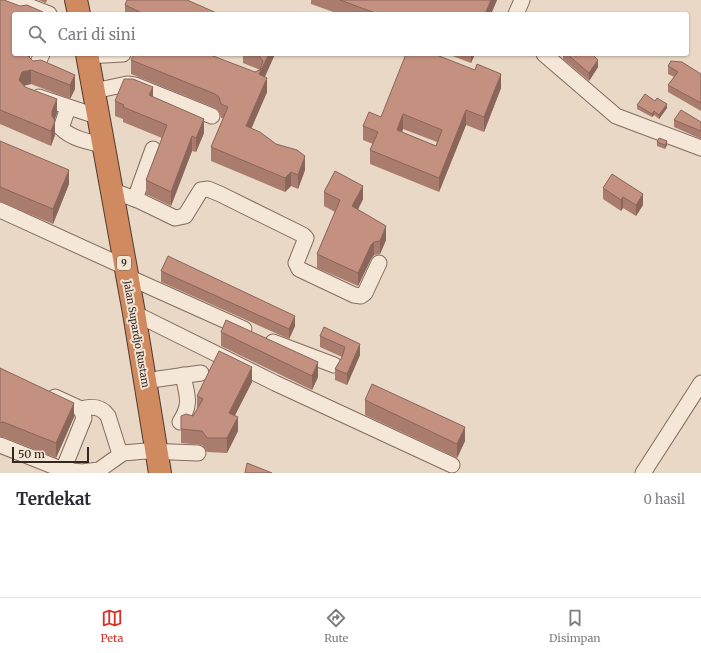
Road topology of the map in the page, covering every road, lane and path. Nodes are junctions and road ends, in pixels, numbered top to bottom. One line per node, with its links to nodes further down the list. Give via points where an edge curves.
1 (14, 0): 6 (street)
2 (76, 0): 7 (highway)
3 (522, 0): 8 (street)
4 (0, 3): 5 (street)
5 (22, 12)
6 (44, 12)
7 (79, 12)
8 (517, 12)
9 (87, 56): 11 (highway, Jalan Supardjo Rustam / 9)
10 (546, 56): 17 (street, via 616,116)
11 (94, 91): 14 (street, via 127,84 135,85); 15 (highway, Jalan Supardjo Rustam / 9)
12 (28, 93): 13 (street)
13 (68, 108): 15 (street); 16 (street, via 61,128 81,140)
14 (212, 116)
15 (99, 117): 16 (highway, Jalan Supardjo Rustam / 9)
16 (104, 145): 19 (highway, Jalan Supardjo Rustam / 9)
17 (701, 148)
18 (153, 149): 20 (street)
19 (111, 190): 20 (street); 23 (highway, Jalan Supardjo Rustam / 9)
20 (135, 199): 22 (street, via 175,218 186,216 201,190 208,189 220,194 303,235 306,238 296,262 299,269 354,295 361,296 365,293)
21 (0, 210): 23 (street)
22 (379, 263)
23 (125, 272): 24 (highway, Jalan Supardjo Rustam / 9); 25 (street, via 288,349)
24 (134, 313): 28 (highway, Jalan Supardjo Rustam / 9); 37 (street, via 275,383)
25 (334, 365)
26 (201, 373): 27 (street)
27 (182, 375): 28 (street); 32 (street, via 189,403)
28 (145, 382): 36 (highway, Jalan Supardjo Rustam / 9)
29 (701, 383): 39 (street)
30 (39, 389): 31 (street)
31 (81, 409): 35 (street, via 90,407 106,412); 38 (street, via 84,418)
32 (180, 422)
33 (0, 445): 38 (street)
34 (198, 453): 36 (street)
35 (120, 454): 36 (street, via 146,451); 38 (street, via 99,470)
36 (158, 463)
37 (452, 465)
38 (63, 470)
39 (643, 473)

